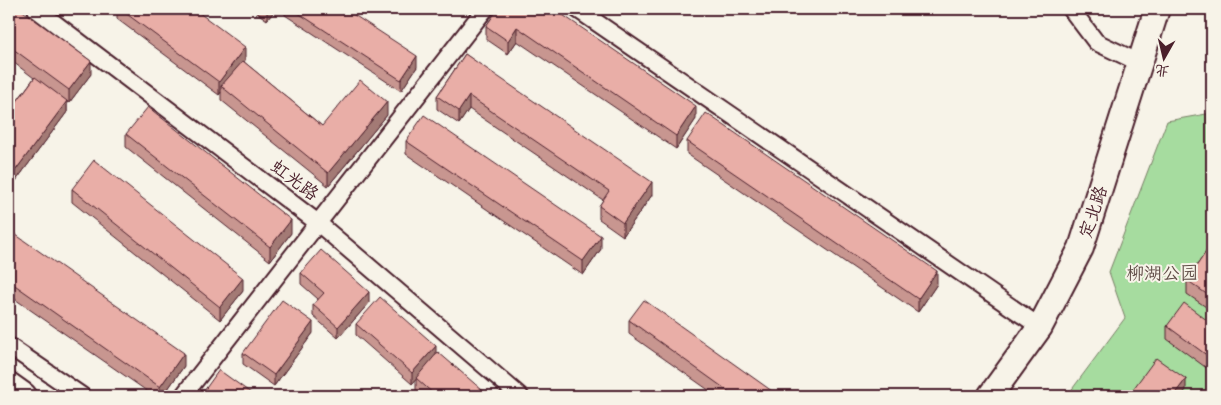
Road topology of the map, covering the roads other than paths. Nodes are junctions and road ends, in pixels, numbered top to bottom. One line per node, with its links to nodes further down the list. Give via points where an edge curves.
1 (36, 9): 7 (street, 虹光路)
2 (485, 9): 7 (street)
3 (577, 9): 8 (street)
4 (1071, 9): 6 (street, via 1096,42)
5 (1157, 9): 6 (street, 定北路)
6 (1140, 63): 8 (street, 定北路, via 1081,248)
7 (318, 223): 13 (street); 14 (street, 虹光路)
8 (1040, 327): 15 (street, 定北路)
9 (9, 346): 12 (street)
10 (9, 386): 11 (main road)
11 (23, 396)
12 (82, 396)
13 (183, 396)
14 (520, 396)
15 (990, 396)

